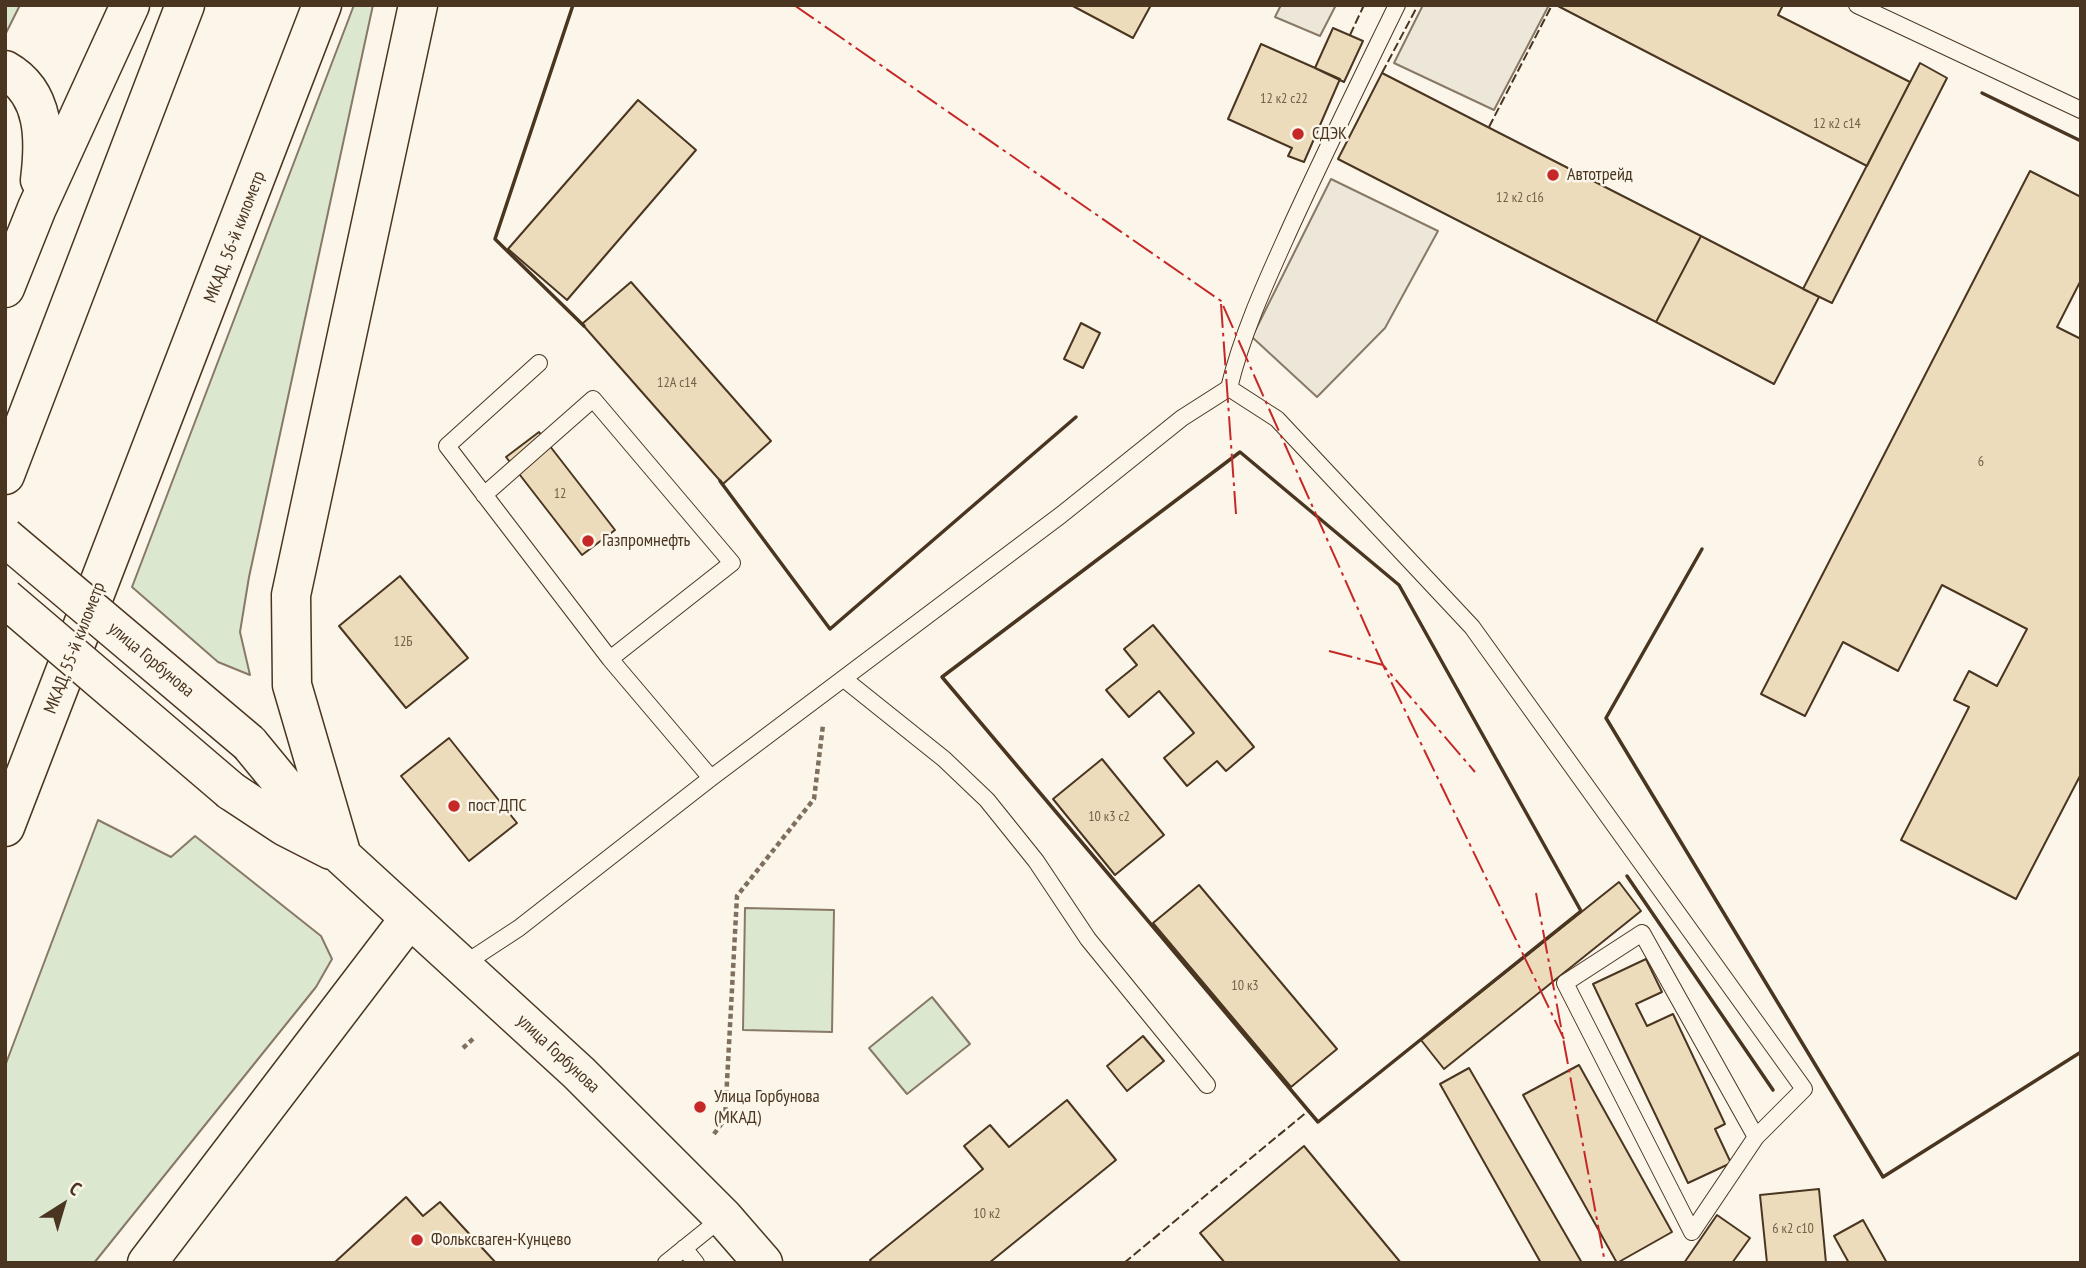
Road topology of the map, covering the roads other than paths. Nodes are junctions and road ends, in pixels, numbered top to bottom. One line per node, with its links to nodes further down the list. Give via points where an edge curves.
1 (130, 5): 9 (main road)
2 (186, 5): 14 (main road)
3 (323, 5): 13 (main road, МКАД, 56-й километр)
4 (418, 5): 20 (main road, via 291,595 292,685)
5 (1397, 5): 12 (lane, via 1260,296 1238,350)
6 (1857, 5): 8 (lane)
7 (5, 71): 9 (main road, via 16,77 34,100 43,126)
8 (2081, 110)
9 (37, 208): 10 (main road)
10 (5, 288)
11 (539, 363): 15 (lane, via 447,446)
12 (1229, 388): 19 (lane, via 1182,418); 29 (lane, via 1278,419 1472,627 1804,1089)
13 (144, 468): 24 (main road, МКАД, 55-й километр)
14 (5, 475)
15 (484, 495): 18 (lane); 18 (lane, via 593,398 732,563)
16 (5, 537): 22 (main road, улица Горбунова, bridge, via 249,743)
17 (5, 598): 23 (main road, улица Горбунова, bridge)
18 (610, 659): 21 (lane)
19 (844, 679): 21 (lane); 28 (lane, via 988,800 1088,939)
20 (307, 737): 22 (main road, via 306,762); 25 (main road)
21 (711, 778): 27 (lane, via 519,928)
22 (288, 787): 23 (main road, via 277,795 262,797); 25 (main road, улица Горбунова)
23 (231, 791): 25 (main road, улица Горбунова)
24 (5, 827)
25 (342, 856): 26 (main road, улица Горбунова)
26 (409, 919): 27 (main road, улица Горбунова); 32 (main road)
27 (461, 966): 30 (main road, улица Горбунова, via 579,1073)
28 (1207, 1085)
29 (1756, 1137): 29 (lane, via 1692,1232 1565,983 1642,933)
30 (723, 1217): 31 (lane); 35 (main road, улица Горбунова)
31 (684, 1248): 33 (lane); 34 (lane)
32 (147, 1263)
33 (666, 1263)
34 (696, 1263)
35 (763, 1263)

